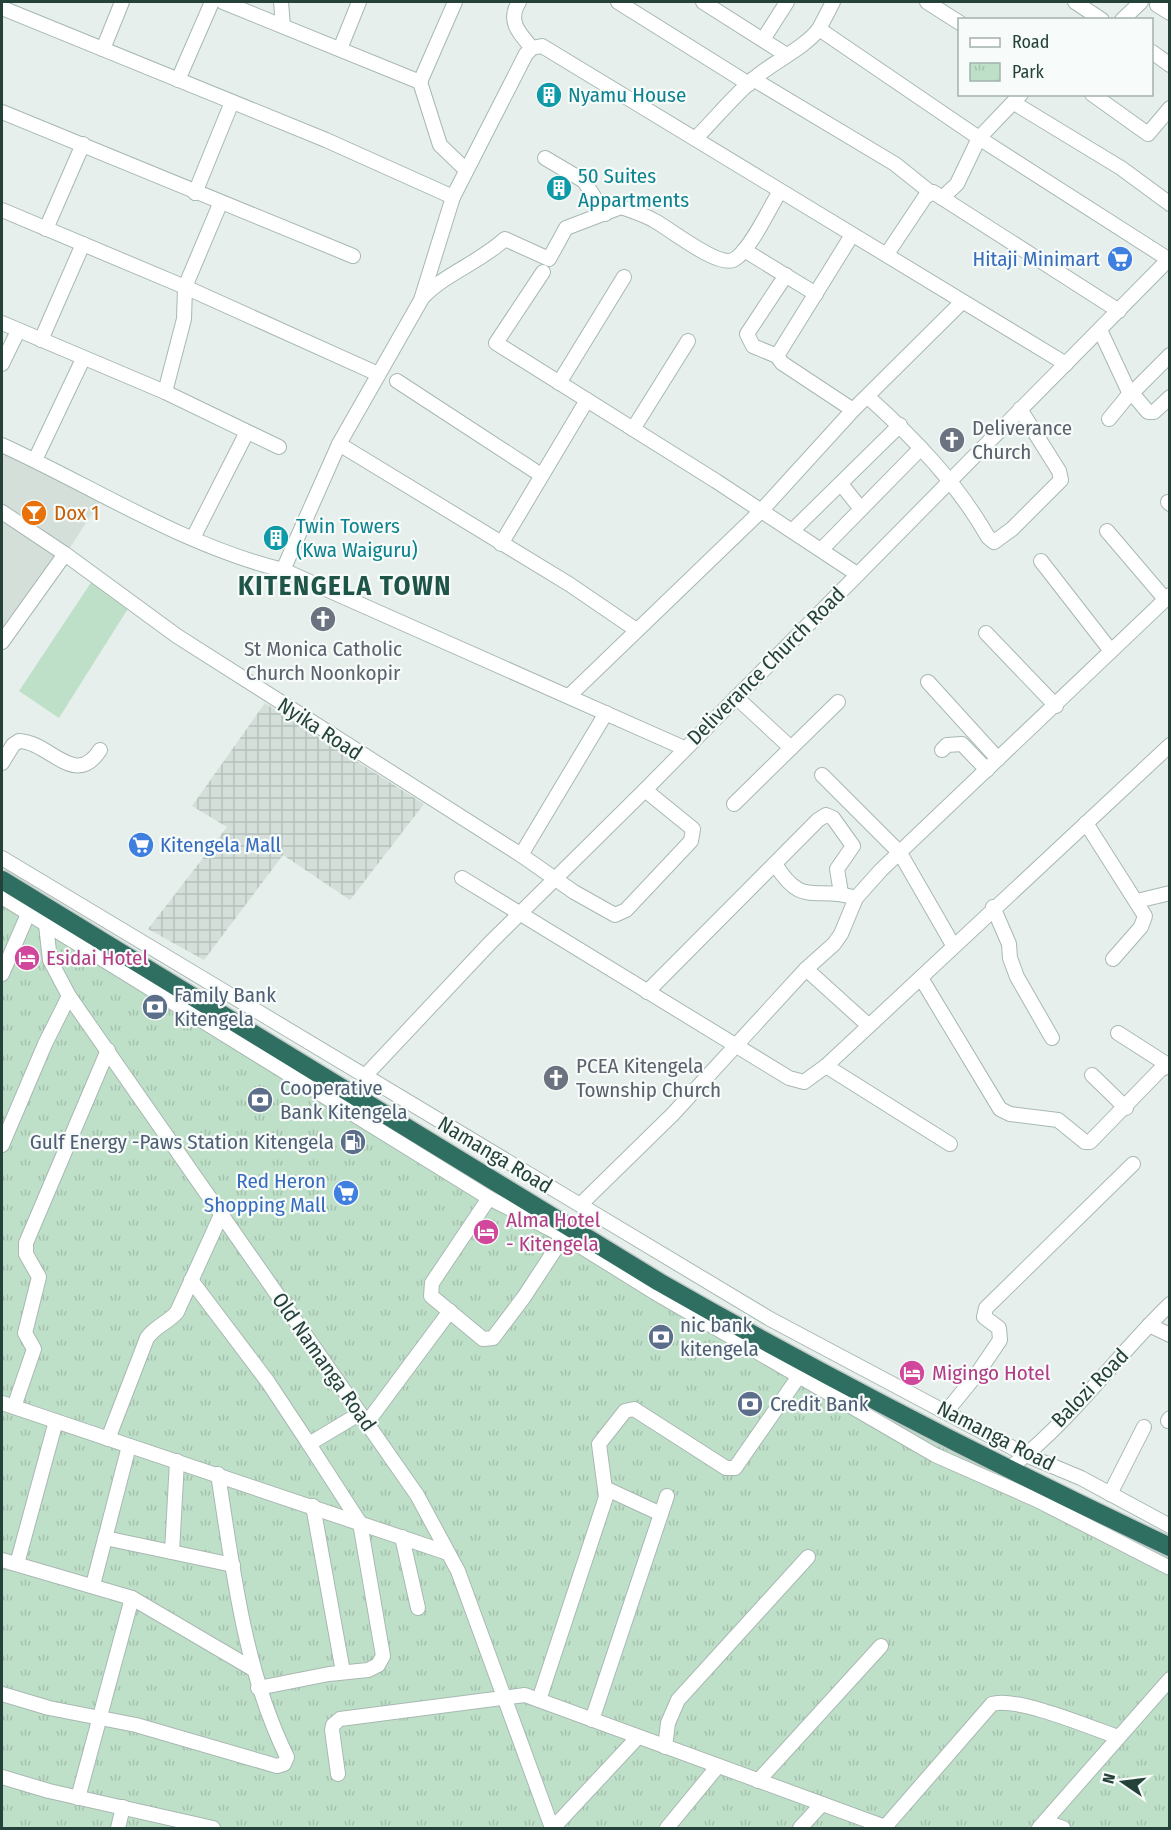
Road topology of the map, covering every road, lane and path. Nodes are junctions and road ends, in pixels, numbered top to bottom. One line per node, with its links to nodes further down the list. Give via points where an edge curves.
1 (122, 2): 25 (street)
2 (212, 2): 30 (street)
3 (223, 2): 21 (street)
4 (281, 2): 21 (street)
5 (359, 2): 26 (street)
6 (455, 2): 32 (street)
7 (519, 2): 24 (street, via 513,23)
8 (618, 2): 31 (street)
9 (703, 2): 23 (street)
10 (787, 2): 23 (street)
11 (833, 2): 22 (street)
12 (927, 2): 20 (street)
13 (1075, 2): 18 (street)
14 (1141, 2): 19 (street)
15 (1157, 5): 17 (street)
16 (2, 8): 25 (street)
17 (1170, 13)
18 (1096, 18)
19 (1124, 18)
20 (958, 22)
21 (282, 26): 26 (street)
22 (819, 29): 28 (street, via 804,44); 39 (street)
23 (764, 38): 28 (street)
24 (532, 48): 38 (street, via 542,46); 42 (street)
25 (103, 49): 30 (street)
26 (340, 49): 32 (street)
27 (1153, 53): 29 (street)
28 (785, 54): 31 (street)
29 (1170, 64)
30 (178, 80): 35 (street)
31 (751, 81): 38 (street); 45 (street, via 895,164)
32 (420, 82): 42 (street, via 440,145)
33 (1095, 96): 36 (street, via 1148,134)
34 (1018, 99): 39 (street); 48 (street)
35 (232, 102): 44 (street); 46 (street)
36 (1170, 108)
37 (2, 112): 40 (street)
38 (696, 138): 43 (street)
39 (979, 138): 45 (street, via 957,184); 57 (street)
40 (83, 144): 44 (street); 51 (street)
41 (545, 158): 50 (street, via 584,181)
42 (466, 170): 46 (street)
43 (780, 191): 52 (street); 54 (street)
44 (195, 193): 47 (street)
45 (936, 195): 55 (street); 65 (street)
46 (453, 196): 63 (street)
47 (220, 204): 56 (street); 61 (street)
48 (1170, 204)
49 (2, 210): 51 (street)
50 (605, 214): 54 (street, via 621,207 655,220 723,260 733,260); 63 (street, via 566,228 549,259 505,239 486,256 432,287)
51 (46, 229): 53 (street)
52 (852, 235): 55 (street); 62 (street)
53 (82, 244): 61 (street); 69 (street)
54 (744, 250): 59 (street)
55 (887, 254): 64 (street)
56 (353, 256)
57 (1169, 259): 65 (street, Deliverance Church Road)
58 (543, 272): 78 (street, via 496,343)
59 (786, 275): 62 (street); 72 (street, via 747,334 753,346)
60 (624, 277): 78 (street)
61 (185, 287): 76 (street); 80 (street, via 184,319)
62 (816, 294): 72 (street)
63 (421, 300): 76 (street)
64 (962, 302): 75 (street); 82 (street)
65 (1119, 310): 67 (street, Deliverance Church Road)
66 (2, 323): 68 (street)
67 (1100, 330): 75 (street, Deliverance Church Road); 79 (street)
68 (18, 331): 69 (street); 74 (street)
69 (41, 340): 73 (street)
70 (688, 341): 88 (street)
71 (1170, 355): 79 (street)
72 (777, 356): 85 (street)
73 (83, 359): 80 (street); 94 (street)
74 (2, 364)
75 (1066, 364): 84 (street, Deliverance Church Road)
76 (378, 374): 90 (street)
77 (397, 381): 95 (street)
78 (559, 383): 83 (street)
79 (1131, 392): 81 (street, via 1148,412 1154,412); 86 (street)
80 (165, 393): 89 (street)
81 (1170, 397)
82 (868, 398): 85 (street); 87 (street)
83 (587, 400): 88 (street); 95 (street)
84 (1020, 409): 96 (street, Deliverance Church Road); 96 (street, via 1059,471 1058,484 994,542)
85 (853, 411): 99 (street)
86 (1109, 419)
87 (900, 425): 93 (street); 97 (street)
88 (633, 429): 99 (street)
89 (247, 432): 92 (street); 103 (street)
90 (339, 444): 104 (street); 108 (street)
91 (2, 445): 94 (street)
92 (279, 447)
93 (921, 448): 96 (street); 98 (street)
94 (35, 460): 103 (street)
95 (541, 475): 104 (street)
96 (950, 479): 109 (street, Deliverance Church Road)
97 (841, 483): 98 (street); 101 (street)
98 (861, 509): 105 (street)
99 (761, 511): 101 (street); 111 (street)
100 (2, 512): 106 (street, Nyika Road)
101 (793, 530): 105 (street)
102 (1107, 531): 110 (street)
103 (193, 538): 108 (street, via 235,557)
104 (501, 544): 111 (street)
105 (822, 549): 109 (street)
106 (65, 554): 113 (street); 136 (street, Nyika Road, via 177,636)
107 (1041, 561): 114 (street)
108 (283, 570): 116 (street)
109 (857, 574): 117 (street, Deliverance Church Road)
110 (1167, 597): 114 (street)
111 (635, 629): 116 (street)
112 (986, 633): 119 (street)
113 (2, 642)
114 (1111, 651): 119 (street)
115 (928, 682): 126 (street)
116 (569, 696): 120 (street)
117 (736, 697): 122 (street, Deliverance Church Road); 123 (street)
118 (838, 702): 123 (street)
119 (1056, 706): 126 (street)
120 (606, 713): 122 (street); 136 (street)
121 (1170, 745): 134 (street)
122 (684, 748): 130 (street, Deliverance Church Road)
123 (790, 748): 132 (street)
124 (100, 750): 127 (street, via 85,765 71,765 36,745 19,741)
125 (942, 750): 128 (street, via 947,745 962,744)
126 (998, 759): 128 (street)
127 (2, 763)
128 (987, 770): 135 (street)
129 (822, 775): 131 (street)
130 (645, 790): 140 (street, Deliverance Church Road); 140 (street, Nyika Road, via 693,829 694,835 626,910 619,915 611,914)
131 (847, 797): 133 (street); 135 (street)
132 (734, 804)
133 (829, 816): 138 (street, via 818,820); 142 (street, via 853,846 837,869)
134 (1086, 823): 146 (street); 147 (street)
135 (900, 853): 145 (street); 151 (street)
136 (521, 855): 140 (street, Nyika Road)
137 (2, 858): 167 (street)
138 (775, 864): 142 (street, via 795,890); 156 (street)
139 (462, 878): 149 (street)
140 (554, 878): 149 (street, Deliverance Church Road)
141 (2, 880): 159 (highway, Namanga Road)
142 (841, 893): 145 (street)
143 (1170, 893): 146 (street)
144 (2, 897): 148 (street)
145 (856, 898): 153 (street, via 841,934)
146 (1137, 900): 152 (street, via 1144,921)
147 (993, 907): 151 (street); 161 (street, via 1022,988)
148 (28, 914): 150 (street); 154 (street)
149 (520, 914): 156 (street); 167 (street, Deliverance Church Road)
150 (46, 925): 157 (street, Old Namanga Road, via 50,960); 159 (street)
151 (953, 945): 155 (street)
152 (1113, 959)
153 (806, 969): 158 (street); 162 (street)
154 (2, 974)
155 (921, 978): 158 (street); 169 (street, via 989,1094 1005,1112 1058,1120 1090,1142)
156 (647, 992): 162 (street)
157 (69, 996): 163 (street, Old Namanga Road); 171 (street)
158 (868, 1025): 165 (street)
159 (225, 1026): 168 (highway, Namanga Road)
160 (1118, 1033): 164 (street)
161 (1052, 1038)
162 (734, 1045): 165 (street, via 796,1081 804,1082); 174 (street, via 707,1078)
163 (108, 1050): 175 (street, Old Namanga Road); 183 (street, via 26,1244 26,1254 39,1277 25,1333 34,1349)
164 (1169, 1065): 169 (street)
165 (826, 1066): 170 (street)
166 (1092, 1074): 169 (street)
167 (364, 1077): 174 (street)
168 (340, 1096): 173 (street); 193 (highway, Namanga Road, via 754,1336)
169 (1126, 1108)
170 (950, 1144)
171 (2, 1145)
172 (1134, 1164): 184 (street, via 986,1308 984,1317 999,1328 1000,1340)
173 (489, 1197): 176 (street); 179 (street, via 430,1286 431,1296)
174 (580, 1204): 184 (street, via 770,1319)
175 (221, 1215): 177 (street); 185 (street, Old Namanga Road)
176 (564, 1236): 179 (street, via 493,1338 483,1339); 182 (street)
177 (191, 1280): 188 (street, via 177,1312 147,1338); 189 (street)
178 (1170, 1304): 180 (street, Balozi Road)
179 (450, 1311): 185 (street)
180 (1149, 1325): 181 (street); 191 (street, Balozi Road)
181 (1170, 1335)
182 (799, 1376): 195 (street, via 735,1468 726,1468 634,1409 625,1411 599,1444); 211 (street, via 935,1455 1037,1500)
183 (8, 1405): 186 (street)
184 (946, 1412): 191 (street)
185 (363, 1419): 189 (street); 206 (street, Old Namanga Road, via 417,1495)
186 (56, 1421): 188 (street); 209 (street)
187 (1144, 1427): 196 (street)
188 (108, 1439): 190 (street)
189 (309, 1444): 200 (street)
190 (129, 1446): 192 (street); 203 (street)
191 (1026, 1455): 193 (street, Balozi Road); 196 (street)
192 (177, 1461): 194 (street); 205 (street)
193 (1008, 1468): 204 (highway, Namanga Road)
194 (218, 1474): 198 (street); 210 (street)
195 (607, 1489): 199 (street); 222 (street)
196 (1110, 1494): 201 (street)
197 (667, 1496): 199 (street)
198 (313, 1506): 200 (street); 217 (street)
199 (661, 1514): 224 (street)
200 (360, 1523): 202 (street); 217 (street, via 383,1656 374,1668)
201 (1170, 1526)
202 (402, 1537): 206 (street); 214 (street)
203 (105, 1538): 205 (street); 212 (street)
204 (1170, 1547)
205 (172, 1552): 210 (street)
206 (448, 1552): 221 (street, Old Namanga Road)
207 (808, 1557): 227 (street, via 683,1693 668,1723)
208 (2, 1560): 209 (street)
209 (17, 1564): 212 (street)
210 (233, 1565): 216 (street)
211 (1170, 1568)
212 (93, 1585): 213 (street)
213 (132, 1599): 216 (street); 223 (street)
214 (418, 1608)
215 (881, 1646): 231 (street)
216 (254, 1669): 219 (street)
217 (343, 1672): 219 (street)
218 (1167, 1685): 226 (street)
219 (258, 1688): 223 (street, via 287,1756 281,1766)
220 (2, 1694): 223 (street)
221 (504, 1696): 222 (street, via 525,1695); 229 (street, via 340,1719 332,1730); 238 (street, Old Namanga Road)
222 (539, 1700): 224 (street)
223 (98, 1718): 232 (street)
224 (592, 1720): 225 (street)
225 (638, 1737): 227 (street); 238 (street)
226 (1118, 1737): 235 (street); 241 (street, via 1019,1704 992,1704)
227 (665, 1747): 228 (street)
228 (718, 1766): 231 (street); 239 (street)
229 (338, 1774)
230 (2, 1777): 232 (street)
231 (758, 1781): 233 (street)
232 (78, 1797): 234 (street)
233 (822, 1804): 240 (street); 241 (street)
234 (123, 1807): 236 (street); 237 (street)
235 (1042, 1825): 242 (street)
236 (118, 1828)
237 (208, 1828)
238 (552, 1828)
239 (667, 1828)
240 (800, 1828)
241 (887, 1828)
242 (1063, 1828)

